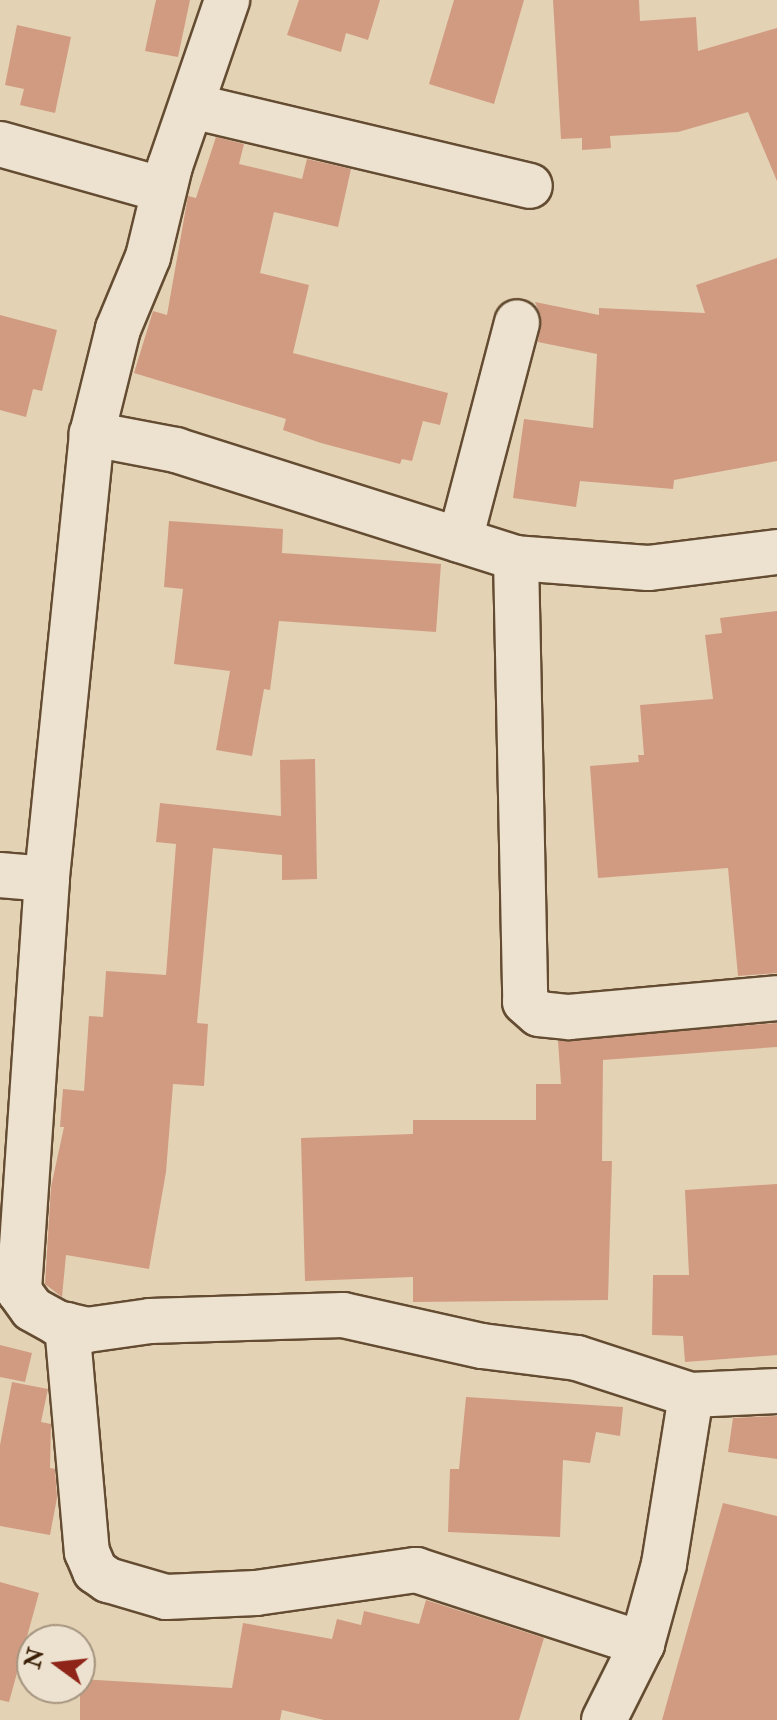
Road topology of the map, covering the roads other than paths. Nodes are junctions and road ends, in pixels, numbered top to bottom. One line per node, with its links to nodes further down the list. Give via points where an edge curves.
1 (227, 0): 2 (street)
2 (192, 106): 4 (street); 5 (street)
3 (0, 144): 5 (street)
4 (530, 186)
5 (164, 190): 7 (street, via 148,257 118,329)
6 (517, 322): 8 (street)
7 (92, 434): 8 (street, via 176,450); 12 (street)
8 (460, 540): 10 (street)
9 (777, 552): 10 (street, via 648,568)
10 (516, 558): 13 (street, via 525,1002 539,1014 569,1017)
11 (0, 875): 12 (street)
12 (47, 879): 14 (street)
13 (777, 998)
14 (11, 1239): 15 (street, via 19,1291 32,1309)
15 (67, 1325): 17 (street, via 87,1330 150,1321 343,1315 482,1346 577,1358); 18 (street, via 87,1552 95,1571 108,1580 166,1597 256,1593 416,1570)
16 (777, 1391): 17 (street)
17 (691, 1395): 18 (street, via 664,1564)
18 (642, 1644): 19 (street)
19 (604, 1720)

